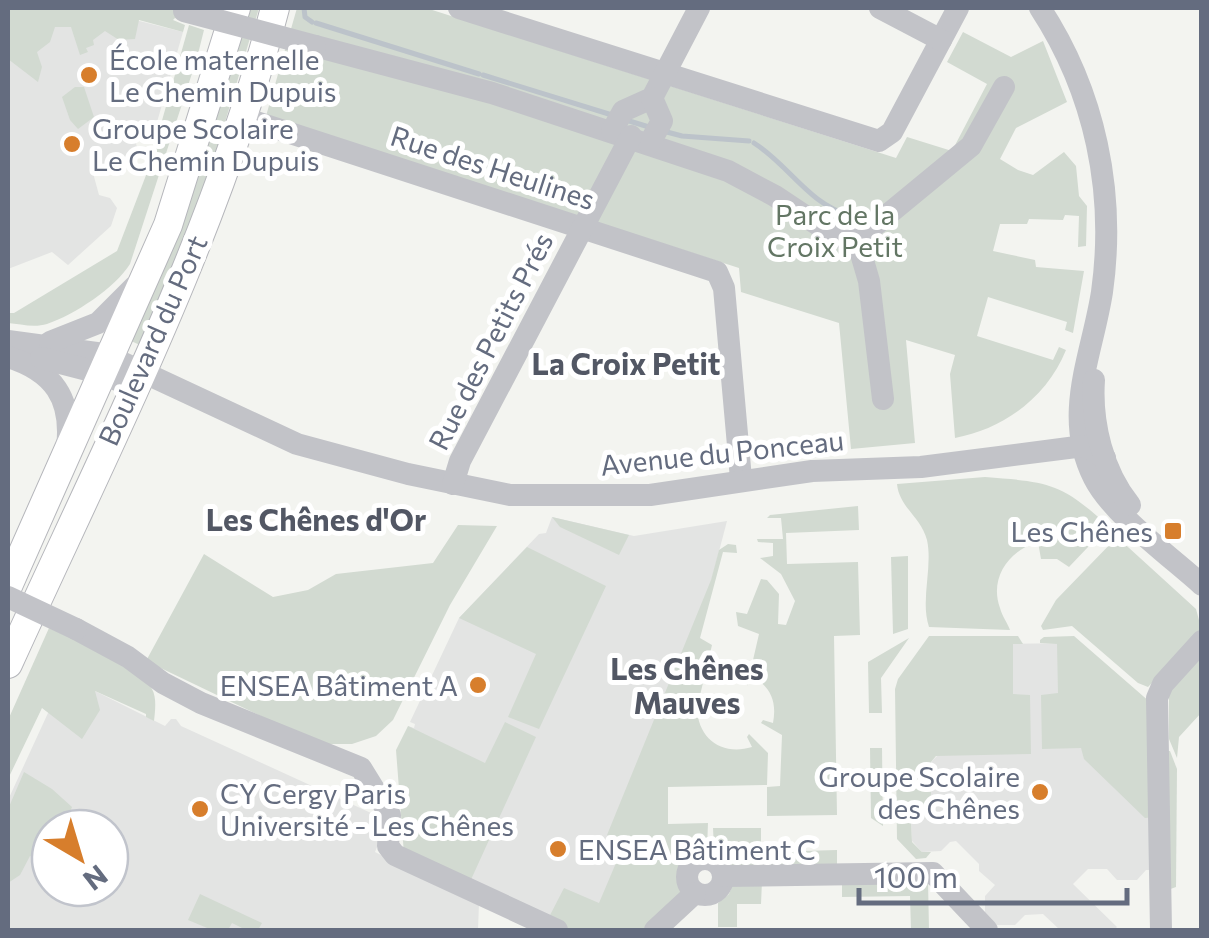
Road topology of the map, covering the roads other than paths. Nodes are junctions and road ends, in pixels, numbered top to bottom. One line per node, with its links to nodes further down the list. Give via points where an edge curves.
1 (236, 8): 18 (main road, Boulevard du Port)
2 (274, 8): 14 (main road, Boulevard du Port)
3 (459, 8): 11 (street)
4 (700, 8): 11 (street)
5 (880, 8): 10 (street)
6 (958, 8): 10 (street)
7 (1040, 8): 25 (street, via 1086,102 1105,194 1102,290 1078,410)
8 (1051, 8): 26 (street, via 1085,75 1111,167 1112,284 1093,394)
9 (178, 9): 15 (street, bridge)
10 (941, 40): 11 (street, via 892,132 880,140)
11 (665, 73): 13 (street)
12 (1004, 87): 17 (street, via 971,146)
13 (652, 98): 15 (street, via 662,121); 15 (street, via 622,111)
14 (242, 117): 16 (street, Rue des Heulines); 23 (main road, Boulevard du Port)
15 (631, 137): 16 (street, Rue des Petits Prés); 17 (street, via 728,171 836,236)
16 (583, 227): 28 (street, Rue des Heulines, via 714,270 722,280); 29 (street, Rue des Petits Prés)
17 (857, 240): 24 (street)
18 (153, 264): 20 (street, via 98,323); 22 (main road, Boulevard du Port)
19 (8, 341): 20 (street)
20 (42, 345): 22 (street)
21 (8, 357): 22 (street); 27 (street, via 37,368 55,385 66,415)
22 (107, 365): 23 (street, Avenue du Ponceau); 27 (main road, Boulevard du Port)
23 (137, 378): 29 (street, Avenue du Ponceau, via 297,444); 35 (main road, Boulevard du Port)
24 (884, 400)
25 (1082, 446): 26 (street); 28 (street, Avenue du Ponceau, via 973,462); 31 (street, via 1110,501)
26 (1105, 458): 30 (street, via 1131,506)
27 (64, 460): 32 (main road, Boulevard du Port)
28 (740, 480): 29 (street, Avenue du Ponceau, via 588,497)
29 (453, 484)
30 (1202, 572)
31 (1202, 585)
32 (8, 586)
33 (8, 597): 36 (street, bridge, via 128,656 201,703 361,768 390,815 388,846 395,854)
34 (1202, 641): 39 (street, via 1158,698)
35 (8, 664)
36 (557, 930)
37 (655, 930): 38 (street, via 696,893 686,877 695,861 713,860 723,876 933,874)
38 (987, 930)
39 (1161, 930)

